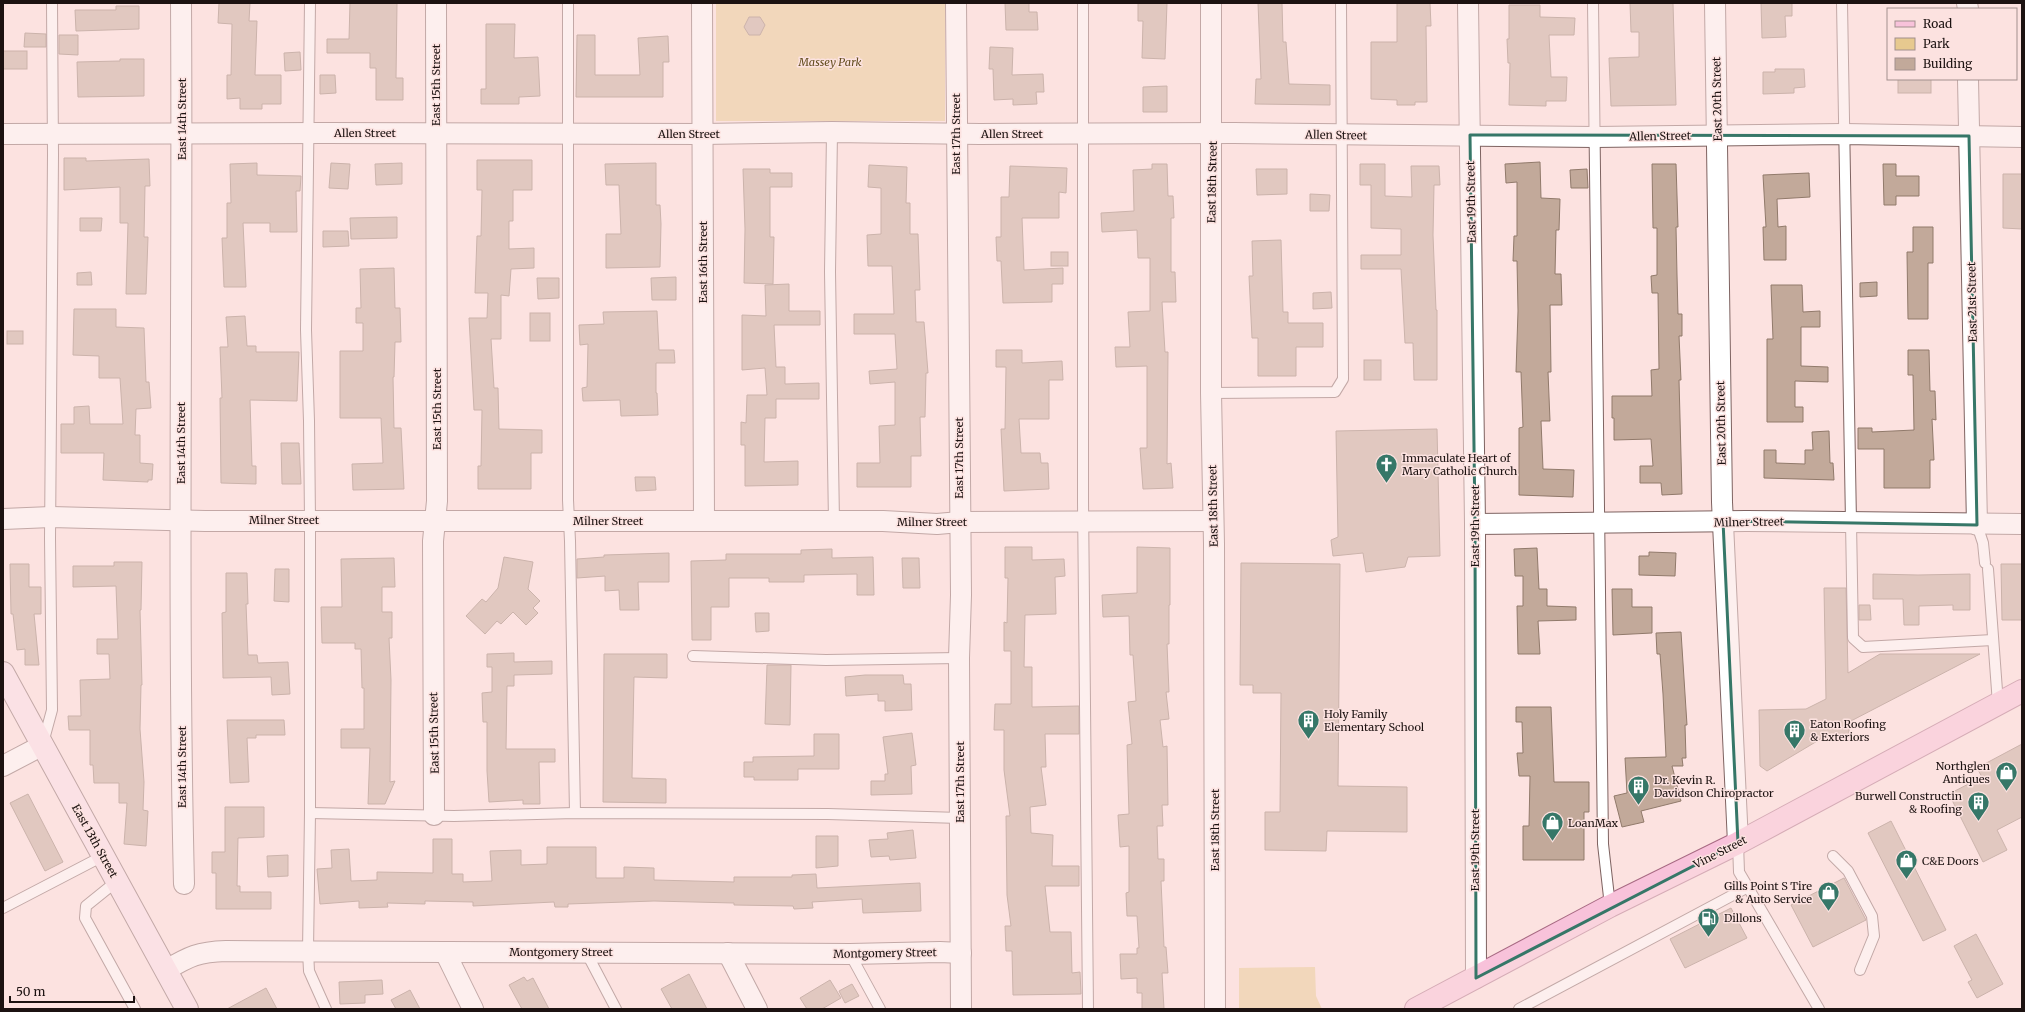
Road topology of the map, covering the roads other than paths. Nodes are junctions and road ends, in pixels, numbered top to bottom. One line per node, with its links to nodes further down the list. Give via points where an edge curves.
1 (52, 3): 21 (lane)
2 (181, 3): 17 (street, East 14th Street)
3 (310, 3): 18 (lane)
4 (436, 3): 22 (street, East 15th Street)
5 (568, 3): 23 (lane)
6 (702, 3): 24 (street, East 16th Street)
7 (956, 3): 25 (street, East 17th Street)
8 (1083, 3): 28 (lane)
9 (1211, 3): 19 (street, East 18th Street)
10 (1341, 3): 29 (lane)
11 (1468, 3): 30 (street, East 19th Street)
12 (1593, 3): 33 (lane)
13 (1715, 3): 26 (street, East 20th Street)
14 (1842, 3): 27 (lane)
15 (1968, 80): 31 (street, East 21st Street)
16 (832, 132): 24 (street, Allen Street); 25 (street, Allen Street); 44 (lane, via 830,280)
17 (183, 133): 18 (street, Allen Street); 21 (street, Allen Street); 37 (street, East 14th Street)
18 (308, 133): 22 (street, Allen Street); 38 (lane, via 306,330 310,421)
19 (1212, 133): 28 (street, Allen Street); 29 (street, Allen Street); 34 (street, East 18th Street)
20 (3, 134): 21 (street, Allen Street)
21 (53, 134): 35 (lane)
22 (436, 134): 23 (street, Allen Street); 39 (street, East 15th Street, via 437,488)
23 (568, 134): 24 (street, Allen Street); 43 (lane)
24 (703, 134): 40 (street, East 16th Street)
25 (956, 134): 28 (street, Allen Street); 45 (street, East 17th Street)
26 (1717, 134): 27 (street, Allen Street); 33 (street, Allen Street); 42 (street, East 20th Street)
27 (1844, 134): 31 (street, Allen Street); 47 (lane)
28 (1084, 135): 46 (lane)
29 (1343, 135): 30 (street, Allen Street); 34 (lane, via 1343,379 1335,392)
30 (1470, 135): 33 (street, Allen Street); 49 (street, East 19th Street)
31 (1969, 136): 32 (street, Allen Street); 51 (street, East 21st Street)
32 (2022, 136)
33 (1595, 137): 48 (lane)
34 (1211, 393): 41 (street, East 18th Street)
35 (52, 517): 36 (street, Milner Street); 37 (street, Milner Street); 58 (lane, via 52,710)
36 (3, 519)
37 (181, 520): 38 (street, Milner Street); 68 (street, East 14th Street)
38 (310, 520): 39 (street, Milner Street); 60 (lane)
39 (434, 520): 43 (street, Milner Street); 62 (street, East 15th Street)
40 (704, 521): 43 (street, Milner Street); 44 (street, Milner Street)
41 (1213, 521): 46 (street, Milner Street); 91 (street, East 18th Street)
42 (1722, 521): 47 (street, Milner Street); 48 (street, Milner Street); 64 (street, East 20th Street)
43 (569, 522): 61 (lane)
44 (834, 522): 45 (street, Milner Street)
45 (960, 522): 46 (street, Milner Street); 54 (street, East 17th Street)
46 (1083, 522): 90 (lane)
47 (1850, 522): 51 (street, Milner Street); 52 (lane, via 1853,638 1863,647)
48 (1599, 523): 49 (street, Milner Street); 70 (lane, via 1603,844)
49 (1475, 524): 80 (street, East 19th Street)
50 (2022, 524): 51 (street, Milner Street)
51 (1977, 525): 52 (lane, via 1983,543)
52 (1993, 640): 57 (lane)
53 (693, 656): 54 (lane, via 826,660)
54 (959, 658): 63 (street, East 17th Street)
55 (3, 674): 58 (street, East 13th Street)
56 (2022, 691): 57 (main road, Vine Street)
57 (1998, 704): 64 (main road, Vine Street)
58 (43, 745): 59 (street); 65 (street, East 13th Street)
59 (3, 766)
60 (310, 813): 62 (lane); 72 (lane)
61 (575, 813): 62 (lane); 63 (lane, via 828,814)
62 (434, 815)
63 (960, 818): 76 (street, East 17th Street)
64 (1738, 843): 69 (lane, via 1739,872); 70 (main road, Vine Street)
65 (103, 856): 67 (street, East 13th Street); 71 (lane)
66 (1833, 856): 79 (lane, via 1848,871 1872,916 1874,936)
67 (117, 881): 78 (street, East 13th Street); 82 (lane, via 86,906 85,918)
68 (184, 884)
69 (1748, 886): 92 (lane); 93 (lane)
70 (1610, 906): 80 (main road, Vine Street)
71 (3, 908)
72 (308, 952): 73 (street, Montgomery Street); 78 (street, Montgomery Street, via 204,952 189,956); 84 (lane, via 309,971)
73 (445, 952): 74 (street, Montgomery Street); 85 (street)
74 (586, 952): 75 (street, Montgomery Street); 86 (lane)
75 (728, 953): 77 (street, Montgomery Street); 87 (street)
76 (960, 953): 77 (street, Montgomery Street); 89 (street, East 17th Street)
77 (850, 954): 88 (lane)
78 (166, 970): 83 (street, East 13th Street)
79 (1860, 970)
80 (1476, 978): 81 (main road, Vine Street)
81 (1418, 1008)
82 (135, 1009)
83 (187, 1009)
84 (326, 1009)
85 (473, 1009)
86 (616, 1009)
87 (757, 1009)
88 (880, 1009)
89 (961, 1009)
90 (1088, 1009)
91 (1215, 1009)
92 (1519, 1009)
93 (1819, 1009)

